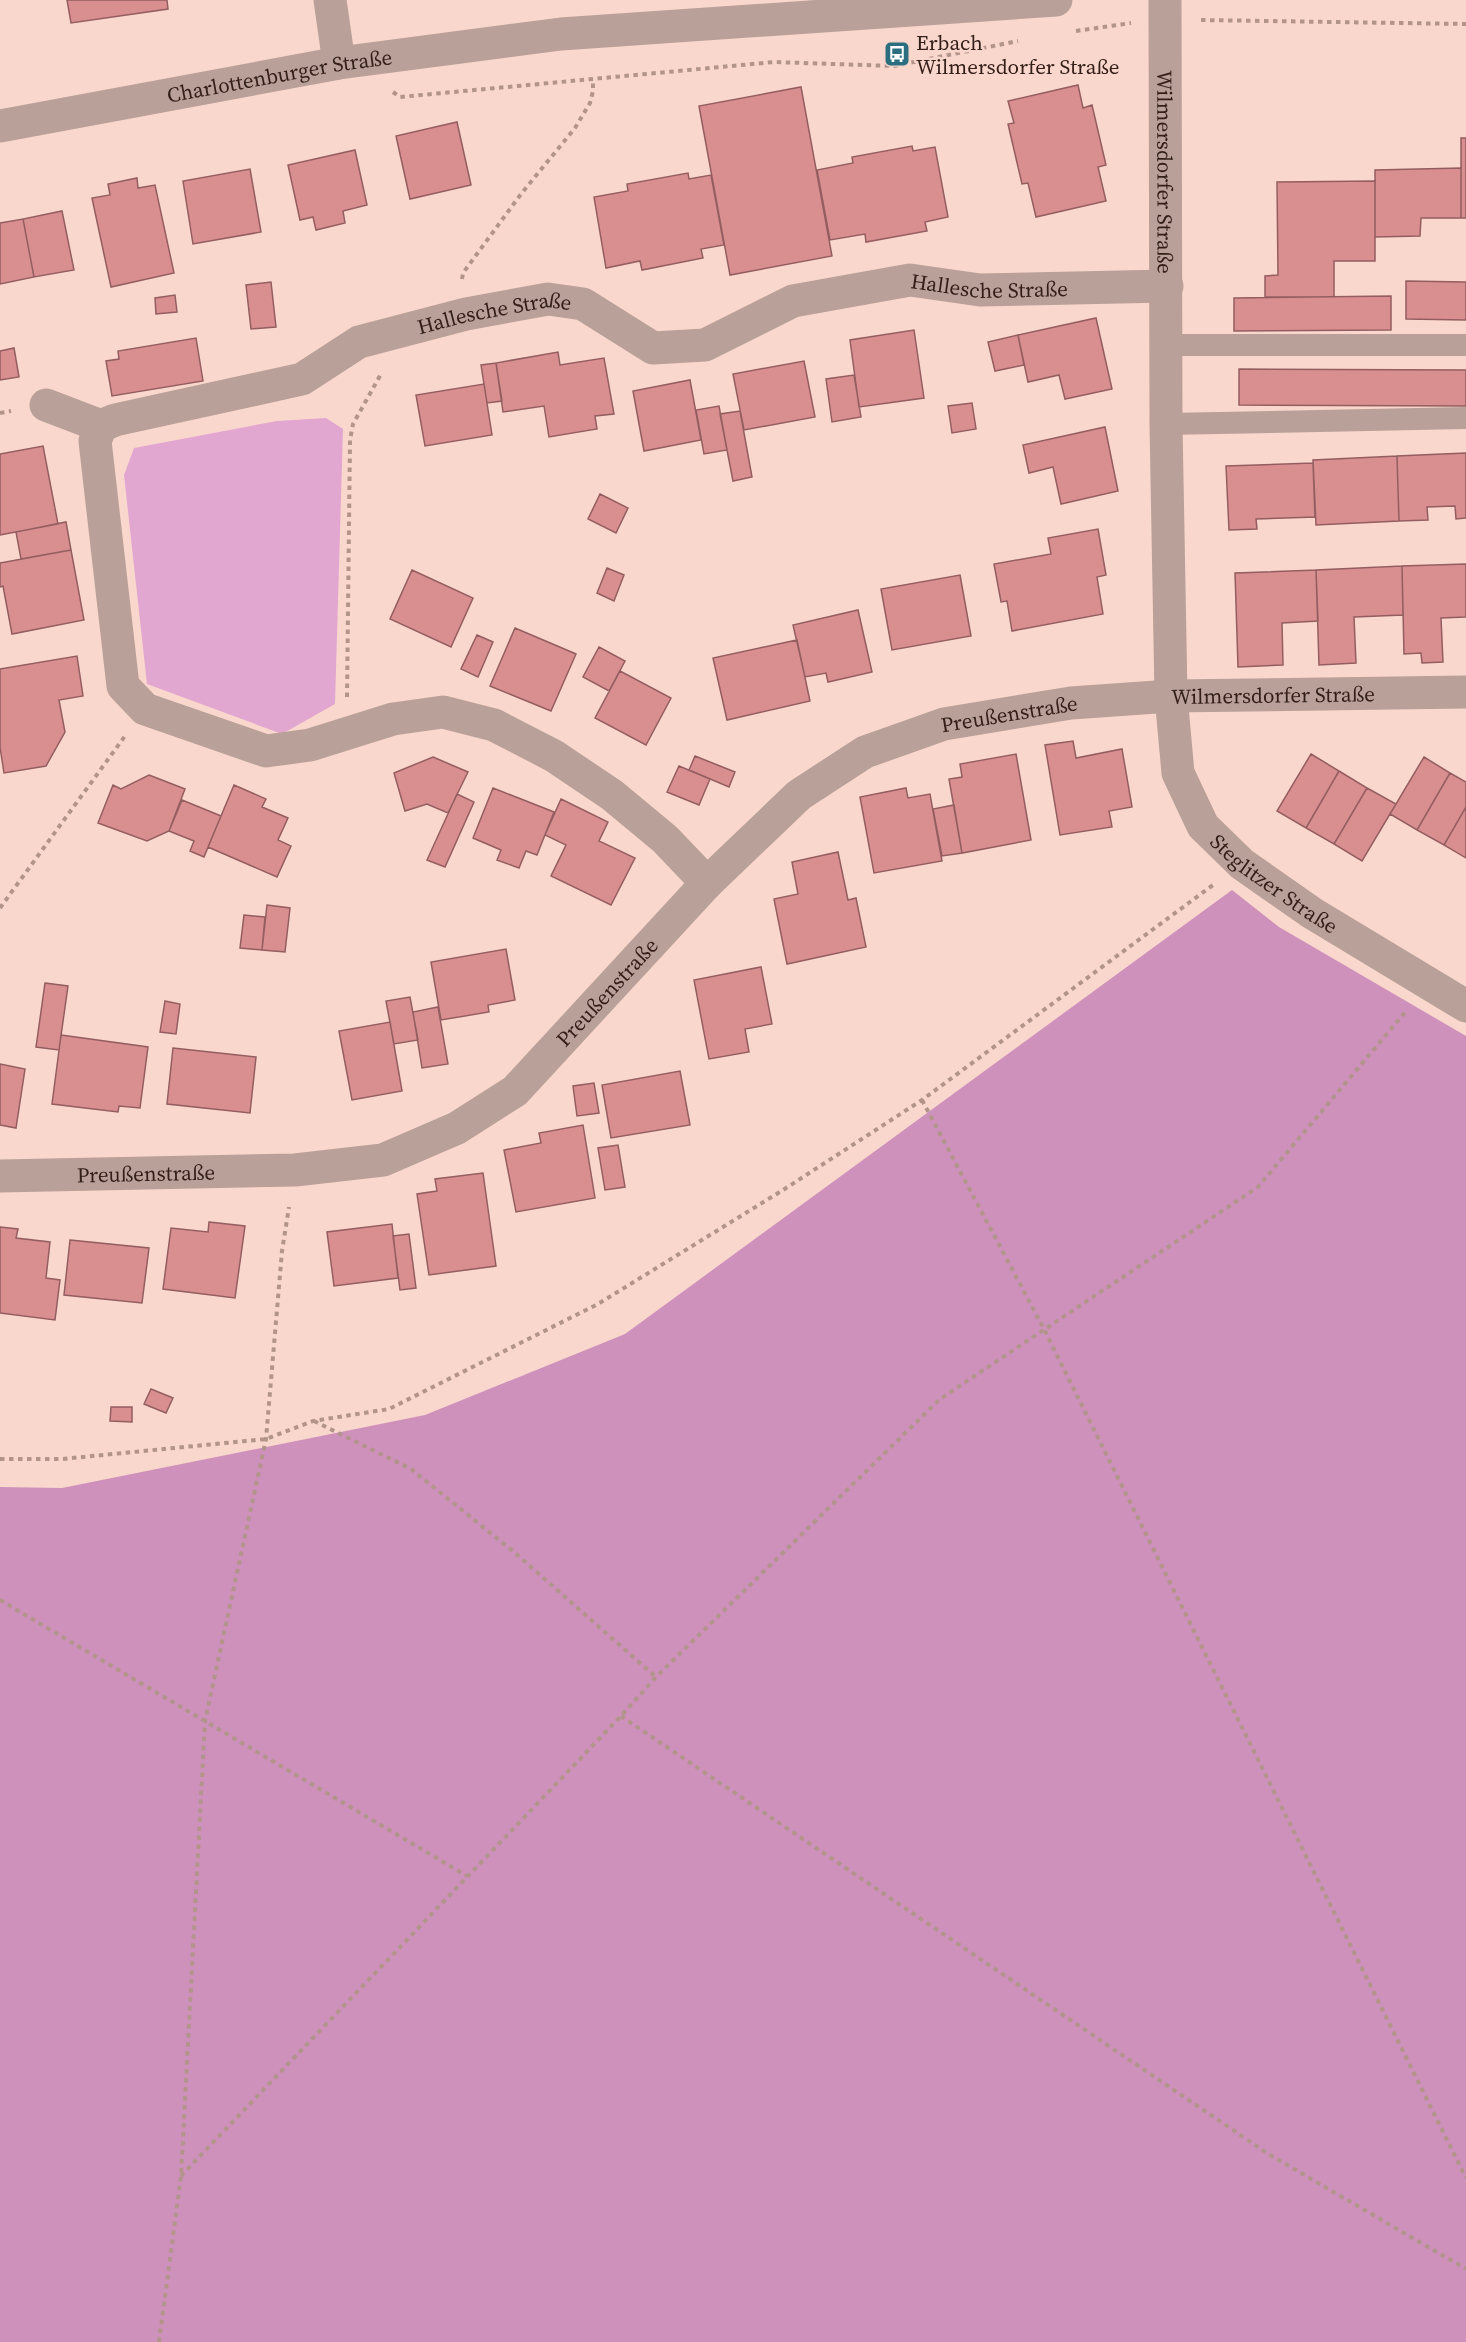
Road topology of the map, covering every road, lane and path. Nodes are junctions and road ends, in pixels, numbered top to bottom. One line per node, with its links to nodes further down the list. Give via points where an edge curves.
1 (330, 0): 9 (street)
2 (711, 0): 7 (street, Charlottenburger Straße)
3 (1056, 0): 7 (street, Charlottenburger Straße)
4 (1165, 10): 5 (path); 6 (path); 12 (street, Wilmersdorfer Straße)
5 (1466, 24)
6 (1071, 32)
7 (561, 34): 9 (street, Charlottenburger Straße)
8 (1025, 40): 10 (path, via 894,66 774,62)
9 (345, 62): 10 (path, via 400,97); 11 (street, Charlottenburger Straße)
10 (593, 79): 13 (path, via 590,103 575,128 463,273 460,292)
11 (0, 126)
12 (1167, 286): 13 (street, Hallesche Straße, via 980,290 910,280 793,301 705,345 653,348 583,304 548,299); 15 (street, Wilmersdorfer Straße)
13 (466, 315): 14 (street, Hallesche Straße)
14 (395, 332): 20 (street, Hallesche Straße, via 359,342 302,379); 24 (path, via 390,357 353,424 350,440 346,694)
15 (1167, 345): 16 (lane); 19 (street, Wilmersdorfer Straße)
16 (1466, 345)
17 (46, 405): 20 (street)
18 (1466, 418): 19 (lane)
19 (1166, 424): 22 (street, Wilmersdorfer Straße)
20 (101, 426): 23 (street, via 95,441 123,686)
21 (1466, 692): 22 (street, Wilmersdorfer Straße)
22 (1171, 696): 25 (street, Steglitzer Straße, via 1178,773 1203,826); 26 (street, Preußenstraße, via 1071,703 944,724 865,752 800,795)
23 (146, 709): 24 (street, via 266,751 310,745); 27 (path)
24 (355, 730): 26 (street, via 393,719 443,712 494,725 554,756 612,795 665,839)
25 (1242, 864): 28 (street, Steglitzer Straße, via 1312,914); 30 (path)
26 (707, 883): 31 (street, Preußenstraße, via 515,1091 457,1128 383,1160)
27 (0, 908)
28 (1430, 984): 29 (street, Steglitzer Straße); 33 (path, via 1258,1187)
29 (1466, 1006)
30 (922, 1100): 33 (path); 34 (path, via 598,1304 389,1409)
31 (295, 1170): 32 (street, Preußenstraße); 35 (path, via 282,1251)
32 (0, 1176)
33 (1044, 1329): 38 (path, via 940,1399); 43 (path)
34 (313, 1421): 35 (path); 38 (path, via 411,1469 514,1552)
35 (266, 1439): 36 (path, via 62,1459); 40 (path)
36 (0, 1459)
37 (0, 1600): 40 (path)
38 (656, 1677): 39 (path)
39 (621, 1716): 41 (path); 44 (path, via 1269,2155)
40 (206, 1721): 41 (path); 42 (path)
41 (467, 1876): 42 (path)
42 (181, 2176): 45 (path)
43 (1466, 2178)
44 (1466, 2270)
45 (159, 2342)

